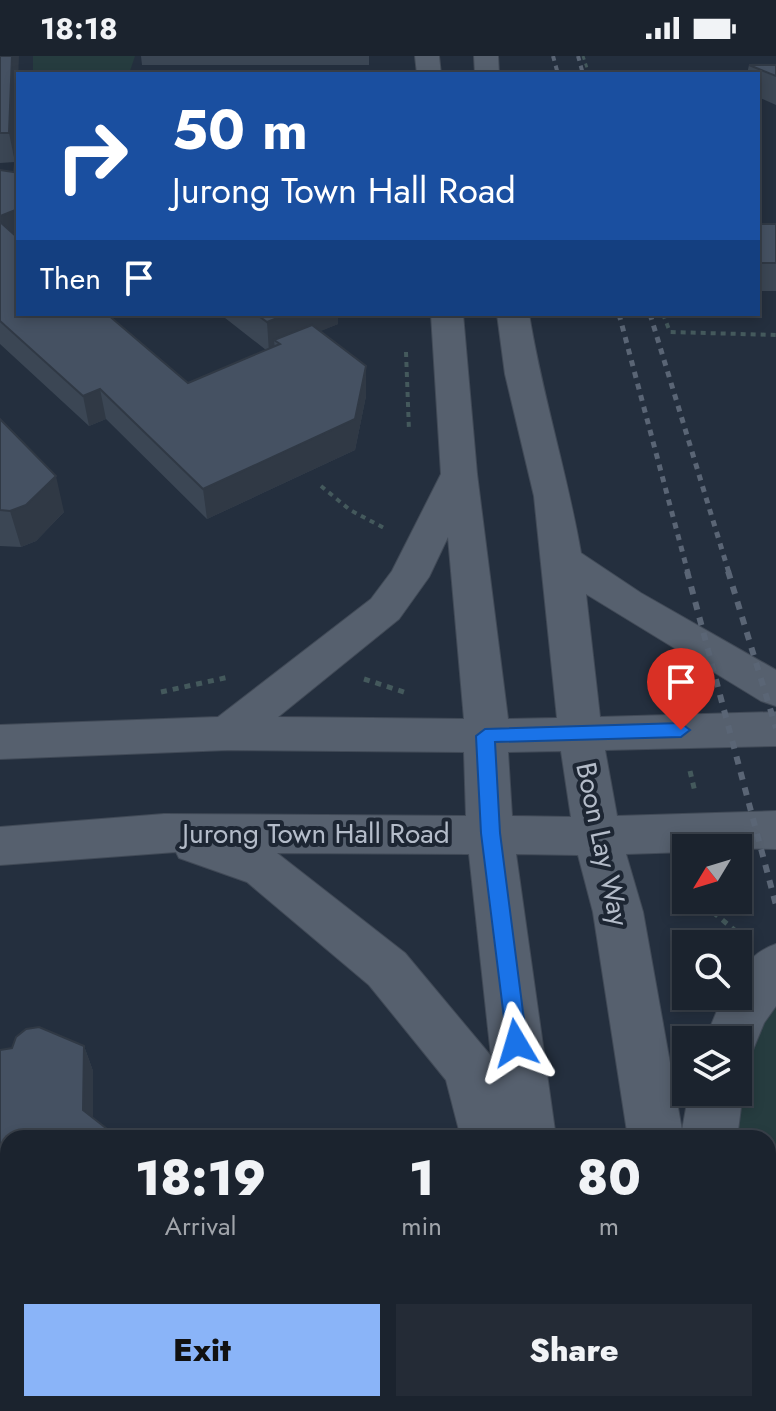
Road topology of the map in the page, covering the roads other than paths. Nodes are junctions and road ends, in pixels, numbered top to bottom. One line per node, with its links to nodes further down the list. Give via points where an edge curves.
1 (447, 316): 3 (main road)
2 (513, 316): 4 (main road, Boon Lay Way)
3 (459, 474): 7 (main road, via 409,577 385,609); 9 (main road, via 487,703)
4 (563, 559): 5 (main road); 8 (main road, Boon Lay Way)
5 (776, 690)
6 (776, 729): 8 (main road)
7 (228, 733): 9 (main road); 10 (main road)
8 (580, 734): 9 (main road); 14 (main road, Boon Lay Way)
9 (485, 736): 13 (main road)
10 (0, 742)
11 (776, 830): 14 (main road, Jurong Town Hall Road)
12 (164, 833): 13 (main road, Jurong Town Hall Road); 15 (main road, Jurong Town Hall Road); 19 (main road, via 264,868 387,969 470,1069)
13 (490, 833): 14 (main road, Jurong Town Hall Road); 20 (main road)
14 (597, 836): 21 (main road, Boon Lay Way, via 618,912)
15 (0, 846)
16 (776, 966): 17 (main road)
17 (737, 1026)
18 (714, 1106): 22 (main road)
19 (487, 1130)
20 (527, 1130)
21 (655, 1130)
22 (710, 1130)

